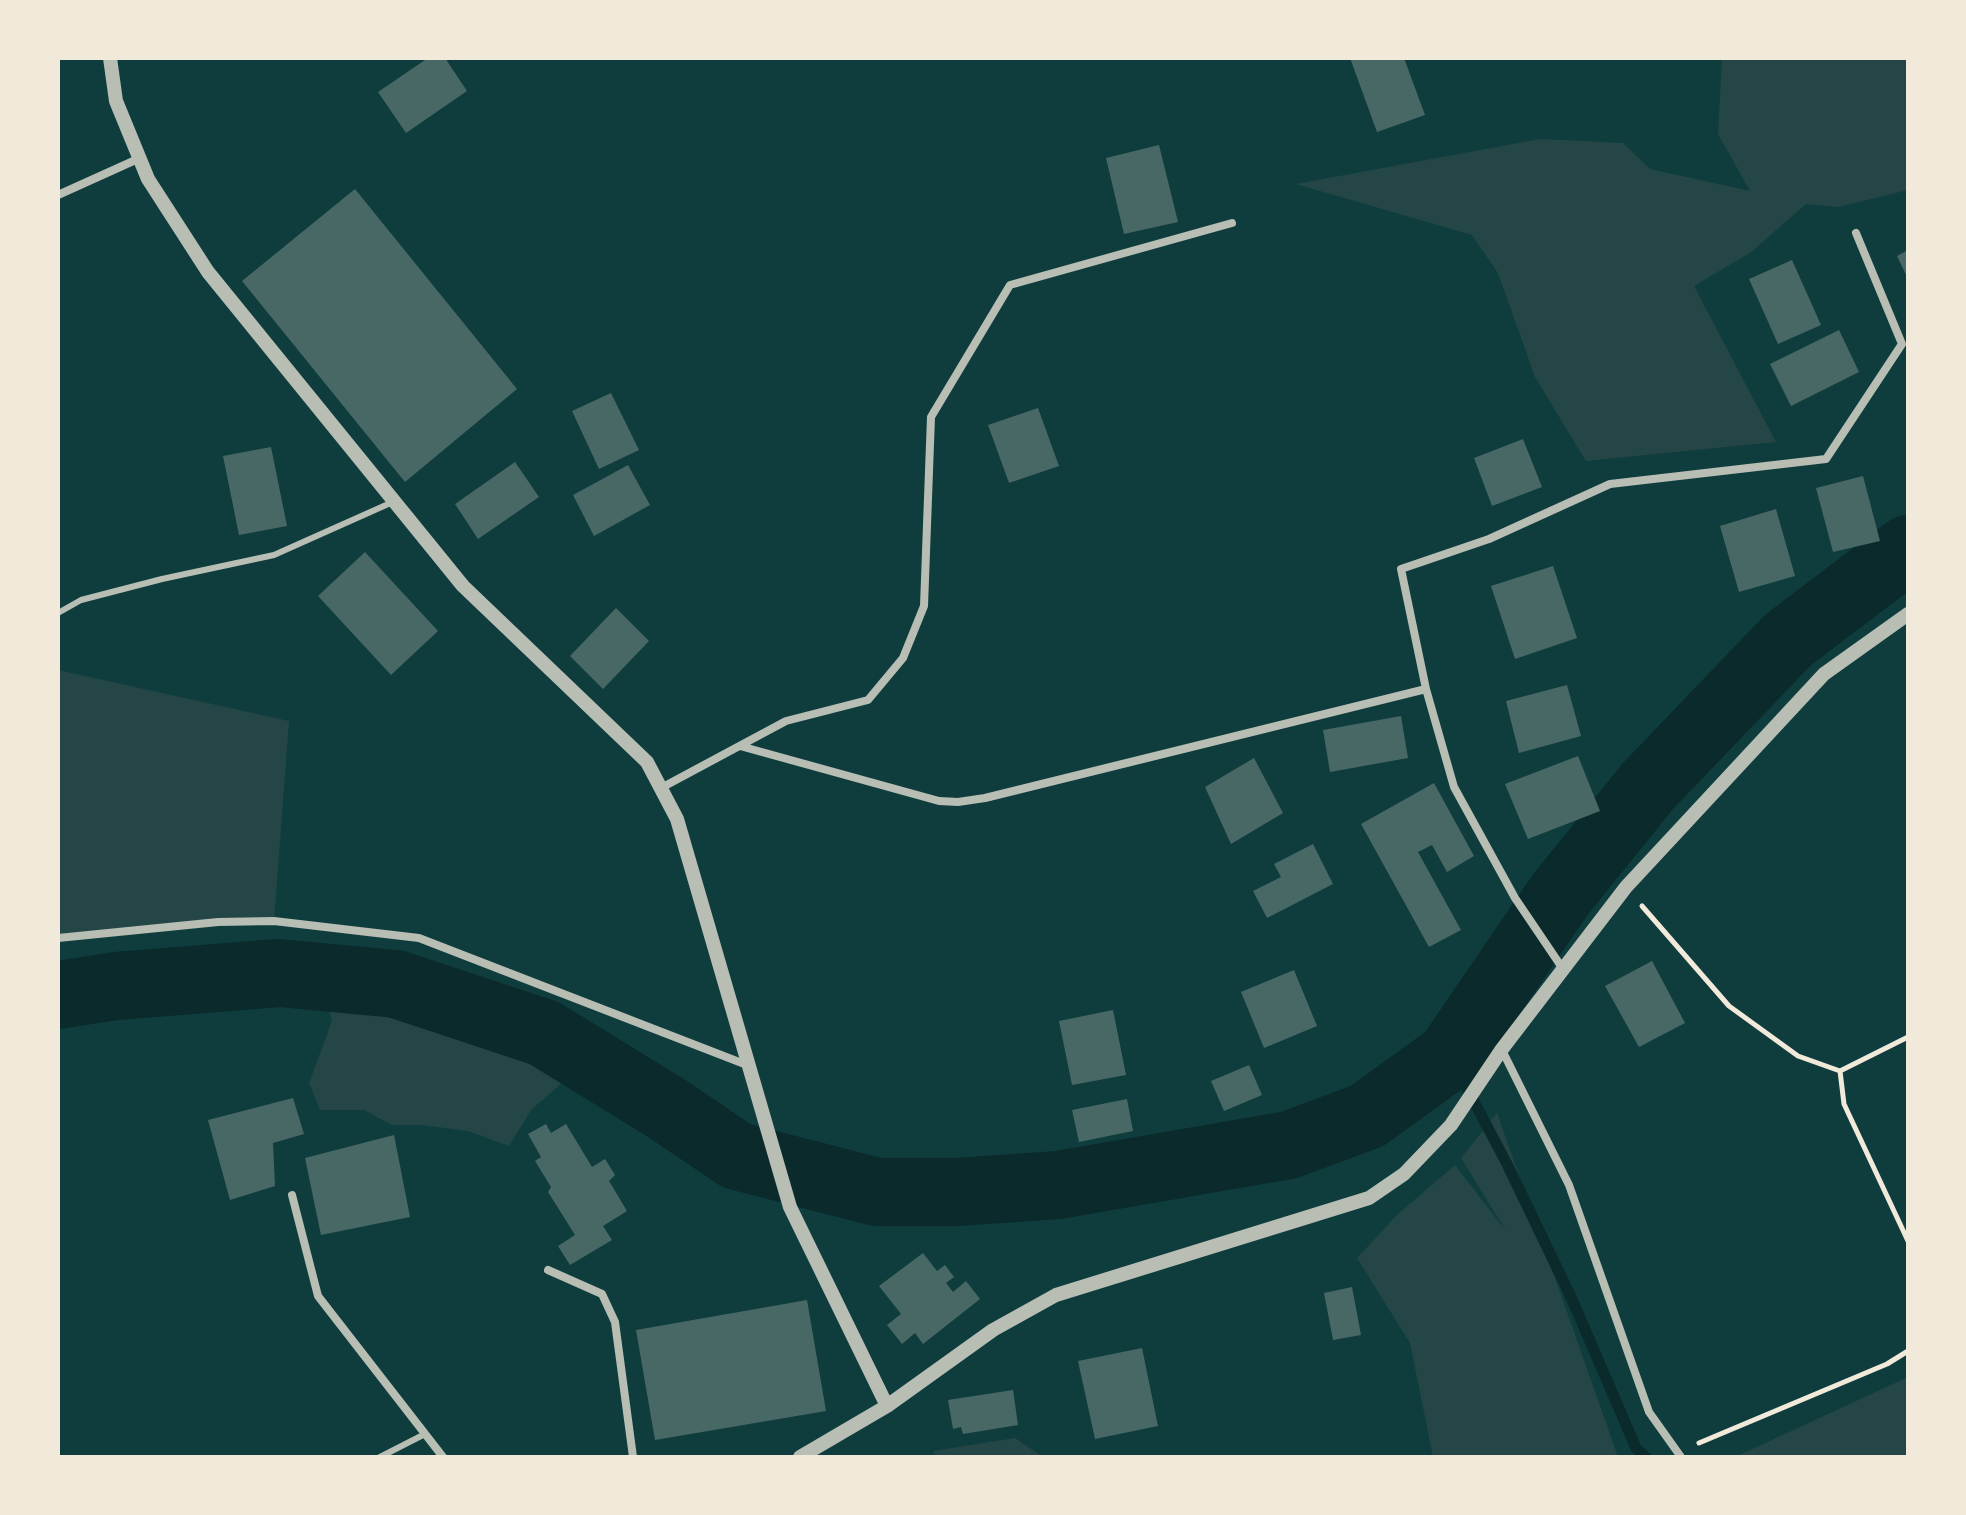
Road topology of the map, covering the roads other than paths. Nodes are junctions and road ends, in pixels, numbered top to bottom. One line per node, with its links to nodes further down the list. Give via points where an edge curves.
1 (110, 58): 2 (street, via 116,101)
2 (140, 158): 3 (street); 6 (street, via 208,272)
3 (58, 195)
4 (1232, 223): 10 (street, via 1010,285 931,417 924,606 903,658 868,700 786,721)
5 (1856, 233): 9 (street, via 1902,344 1826,459 1610,484 1489,539 1401,569)
6 (395, 501): 7 (lane, via 274,555 94,596); 11 (street, via 463,586 647,762)
7 (58, 613)
8 (1908, 614): 13 (street, via 1824,674 1626,887)
9 (1426, 689): 10 (street, via 958,802); 13 (street, via 1454,787 1515,898)
10 (739, 746): 11 (street)
11 (661, 788): 15 (street, via 677,819)
12 (58, 938): 15 (street, via 274,921 419,938)
13 (1563, 969): 14 (street)
14 (1502, 1049): 18 (street, via 1451,1125 1404,1174 1369,1198 1056,1295 993,1330); 20 (street, via 1569,1185 1649,1412)
15 (747, 1065): 18 (street, via 790,1207)
16 (292, 1195): 19 (street, via 318,1296)
17 (548, 1270): 23 (street, via 602,1294 615,1322)
18 (887, 1406): 24 (street)
19 (425, 1434): 21 (lane); 22 (street)
20 (1678, 1455)
21 (380, 1457)
22 (443, 1457)
23 (633, 1457)
24 (800, 1457)

